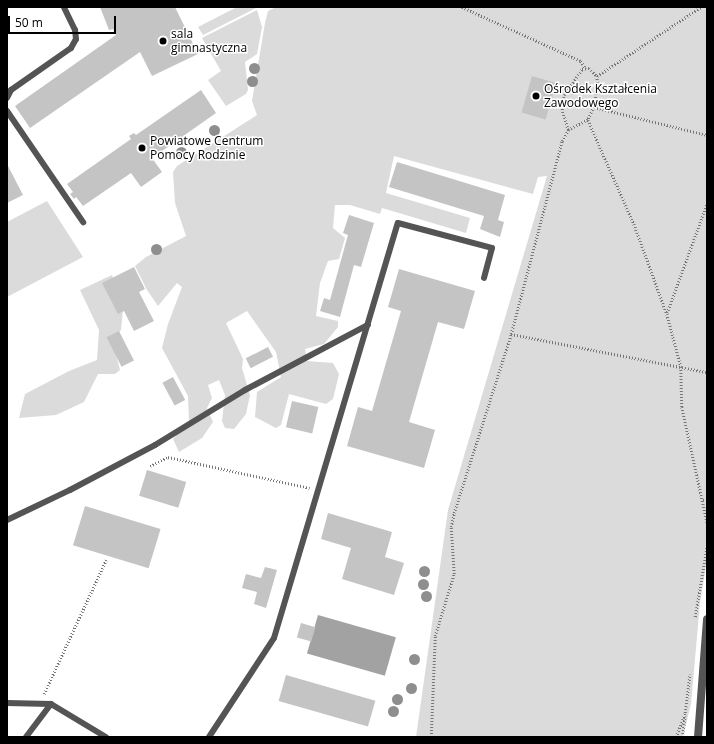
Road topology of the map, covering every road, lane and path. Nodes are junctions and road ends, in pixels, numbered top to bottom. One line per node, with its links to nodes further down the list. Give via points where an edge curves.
1 (64, 7): 6 (lane, via 75,30 76,39 71,48 11,90)
2 (462, 7): 4 (path, via 581,61)
3 (701, 7): 5 (path)
4 (586, 69): 5 (path); 10 (path, via 574,79 564,95 562,110)
5 (597, 76): 7 (path, via 598,93)
6 (7, 98)
7 (594, 107): 9 (path); 11 (path)
8 (7, 111): 13 (lane)
9 (588, 120): 10 (path); 15 (path, via 634,224)
10 (568, 130): 17 (path, via 562,141)
11 (707, 135)
12 (707, 203): 15 (path)
13 (83, 222)
14 (484, 278): 16 (lane, via 492,248 398,223)
15 (667, 314): 18 (path)
16 (368, 325): 21 (lane); 24 (lane, via 245,390 148,449)
17 (511, 334): 18 (path); 35 (path, via 451,527 454,574 435,636)
18 (681, 367): 19 (path); 22 (path, via 682,407)
19 (707, 372)
20 (150, 466): 21 (path, via 168,457)
21 (318, 489): 34 (lane, via 274,638)
22 (703, 500): 23 (path); 25 (path)
23 (707, 500)
24 (7, 520)
25 (707, 522)
26 (106, 560): 29 (path)
27 (707, 620): 37 (street)
28 (7, 703): 29 (lane)
29 (40, 703): 30 (lane)
30 (51, 704): 32 (lane); 33 (lane)
31 (685, 713): 36 (path)
32 (26, 737)
33 (106, 737)
34 (209, 737)
35 (431, 737)
36 (682, 737)
37 (698, 737)

